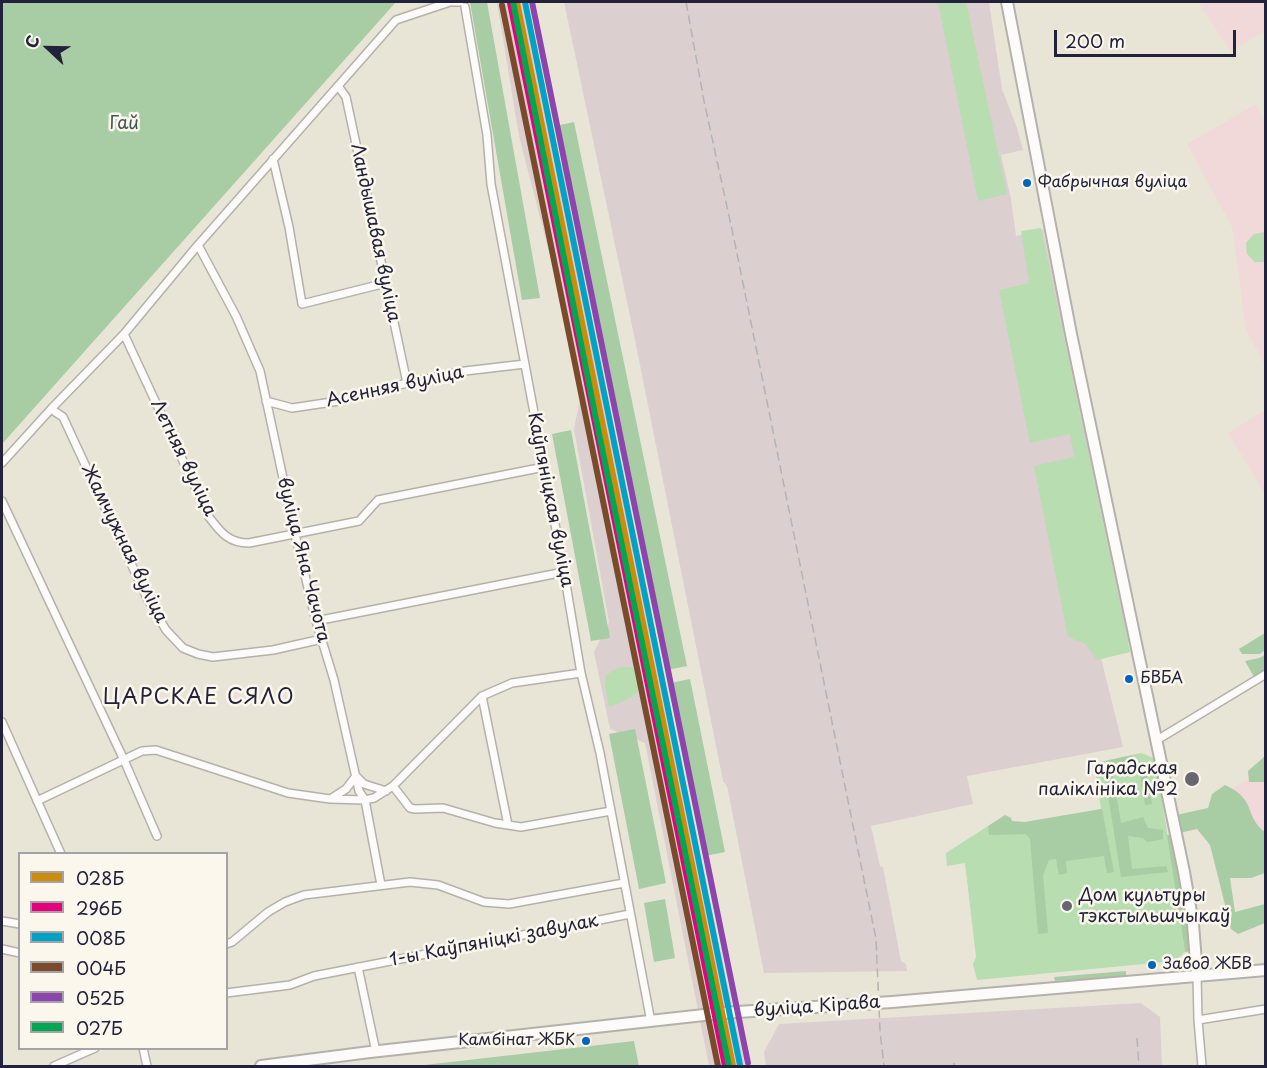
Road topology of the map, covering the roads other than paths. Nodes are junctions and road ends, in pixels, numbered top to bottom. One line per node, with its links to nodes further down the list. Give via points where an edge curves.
1 (451, 2): 3 (street); 4 (street, via 396,20)
2 (1007, 2): 24 (main road, via 1071,334)
3 (463, 4): 9 (street, Каўпяніцкая вуліца)
4 (338, 86): 5 (street); 7 (street, Ландышавая вуліца, via 346,97)
5 (273, 159): 6 (street); 7 (street, via 302,304)
6 (198, 245): 8 (street); 11 (street, вуліца Яна Чачота, via 240,325 260,371)
7 (386, 283): 10 (street, Ландышавая вуліца)
8 (124, 334): 12 (street); 16 (street, Летняя вуліца, via 217,528 228,540 238,543)
9 (525, 364): 10 (street, Асенняя вуліца); 14 (street, Каўпяніцкая вуліца)
10 (407, 383): 11 (street, Асенняя вуліца, via 339,401 292,408)
11 (266, 401): 16 (street, вуліца Яна Чачота)
12 (51, 409): 13 (street); 19 (street, Жамчужная вуліца, via 63,417 147,598 166,630 183,648 213,657)
13 (2, 463)
14 (544, 466): 16 (street, Летняя вуліца, via 378,500 359,521); 17 (street, Каўпяніцкая вуліца)
15 (2, 501): 25 (street)
16 (295, 534): 18 (street, вуліца Яна Чачота)
17 (564, 572): 18 (street); 20 (street, Каўпяніцкая вуліца)
18 (316, 621): 19 (street, вуліца Яна Чачота)
19 (322, 639): 26 (street, вуліца Яна Чачота)
20 (581, 673): 22 (street, via 512,683); 31 (street, Каўпяніцкая вуліца)
21 (1266, 674): 24 (street)
22 (482, 696): 27 (street); 32 (street)
23 (2, 722): 30 (street)
24 (1157, 740): 45 (main road, via 1193,924)
25 (124, 760): 28 (street, via 142,751 156,750 288,793); 30 (street); 33 (street)
26 (356, 776): 27 (street, via 364,784); 28 (street, via 346,789); 29 (street, вуліца Яна Чачота)
27 (390, 788): 29 (street); 32 (street, via 410,808 443,808)
28 (330, 799): 29 (street)
29 (365, 800): 36 (street, вуліца Яна Чачота)
30 (37, 801): 34 (street)
31 (611, 811): 32 (street, via 521,827); 35 (street, Каўпяніцкая вуліца)
32 (508, 825)
33 (157, 836)
34 (60, 852)
35 (624, 883): 36 (street, 1-ы Каўпяніцкі завулак, via 508,903 484,902 438,885); 37 (street, Каўпяніцкая вуліца)
36 (381, 885): 40 (street, 1-ы Каўпяніцкі завулак, via 285,902)
37 (630, 914): 43 (street, 1-ы Каўпяніцкі завулак); 49 (street, Каўпяніцкая вуліца)
38 (2, 921): 39 (street)
39 (18, 924)
40 (228, 943)
41 (2, 949): 42 (street)
42 (18, 953)
43 (358, 967): 46 (street, 1-ы Каўпяніцкі завулак, via 290,985); 52 (street)
44 (1266, 970): 45 (main road, вуліца Кірава)
45 (1197, 975): 48 (street); 49 (main road, вуліца Кірава)
46 (228, 993)
47 (1266, 1009): 48 (street)
48 (1198, 1020): 56 (street)
49 (651, 1022): 52 (main road, вуліца Кірава)
50 (90, 1050): 53 (street)
51 (144, 1051): 54 (street)
52 (376, 1052): 55 (main road, вуліца Кірава)
53 (54, 1066)
54 (147, 1066)
55 (261, 1066)
56 (1202, 1066)

